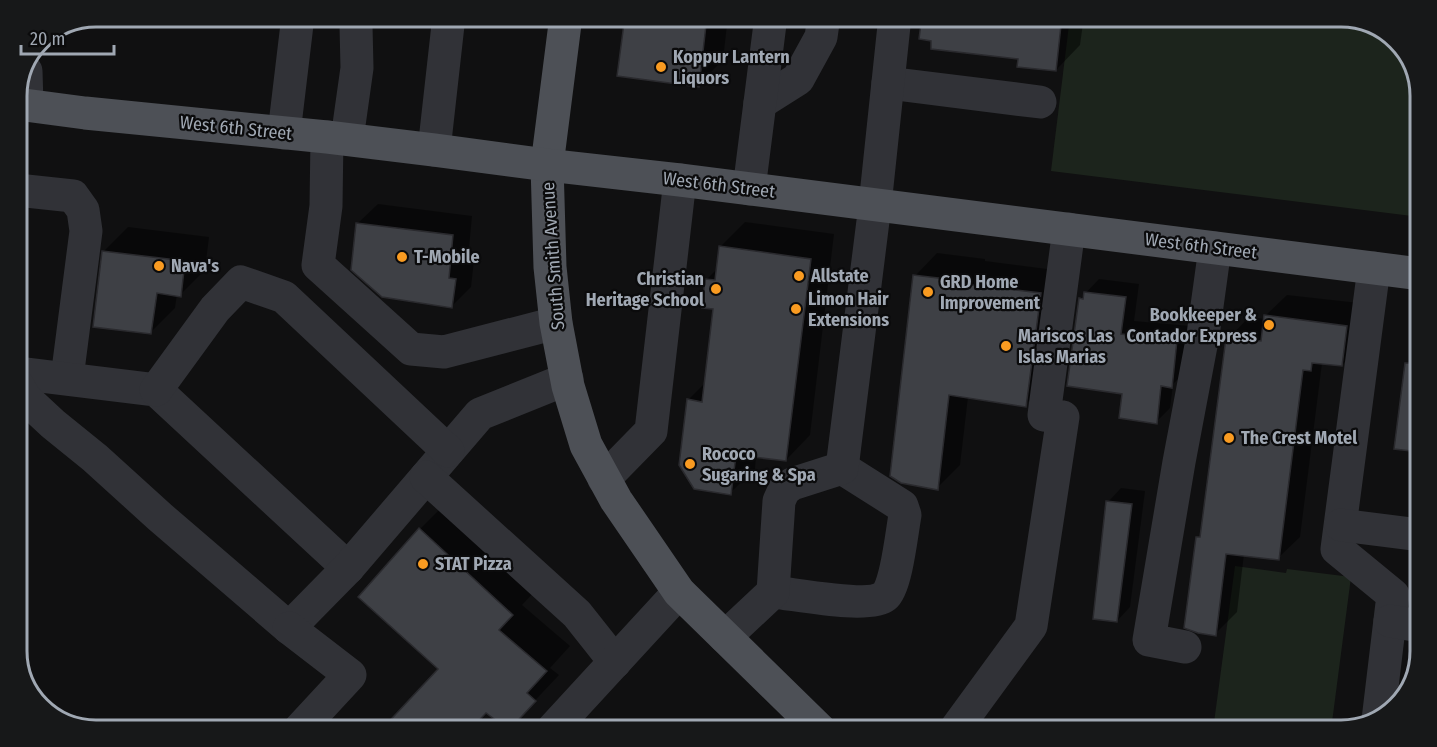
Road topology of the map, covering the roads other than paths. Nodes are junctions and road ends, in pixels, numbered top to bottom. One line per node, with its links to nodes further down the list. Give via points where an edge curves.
1 (297, 27): 14 (street)
2 (356, 27): 9 (street)
3 (368, 27): 9 (street)
4 (448, 27): 16 (street)
5 (565, 27): 17 (main road, South Smith Avenue)
6 (770, 27): 12 (street)
7 (822, 27): 12 (street, via 798,79)
8 (894, 27): 10 (street)
9 (357, 68): 15 (street)
10 (888, 83): 11 (street); 21 (street)
11 (1040, 102)
12 (760, 103): 19 (street)
13 (27, 106): 14 (main road, West 6th Street)
14 (284, 133): 15 (main road, West 6th Street)
15 (337, 138): 16 (main road, West 6th Street); 26 (street, via 318,265 411,349 444,352)
16 (434, 150): 17 (main road, West 6th Street)
17 (546, 165): 18 (main road, West 6th Street); 26 (main road, South Smith Avenue)
18 (680, 180): 19 (main road, West 6th Street); 35 (street, via 651,431)
19 (749, 189): 21 (main road, West 6th Street)
20 (27, 191): 28 (street, via 73,196 83,210 86,231)
21 (875, 205): 22 (main road, West 6th Street); 33 (street)
22 (1070, 230): 23 (main road, West 6th Street); 50 (street, via 1044,415 1063,417 1031,626)
23 (1215, 248): 24 (main road, West 6th Street); 44 (street, via 1149,640)
24 (1374, 268): 25 (main road, West 6th Street); 36 (street)
25 (1410, 273)
26 (556, 323): 29 (main road, South Smith Avenue)
27 (27, 374): 28 (street)
28 (67, 378): 30 (street)
29 (567, 379): 32 (street, via 480,414); 35 (main road, South Smith Avenue, via 586,445)
30 (156, 390): 32 (street, via 215,309 241,282 284,297); 38 (street)
31 (27, 400): 42 (street)
32 (448, 451): 34 (street)
33 (842, 468): 40 (street, via 792,483 784,490 779,501); 40 (street, via 902,506 905,515 892,584 885,596 874,601)
34 (426, 477): 38 (street); 45 (street, via 577,614)
35 (604, 479): 39 (main road, South Smith Avenue)
36 (1341, 525): 37 (street); 41 (street, via 1337,549 1393,595)
37 (1410, 534)
38 (348, 568): 42 (street)
39 (679, 592): 43 (main road, South Smith Avenue); 45 (street)
40 (773, 592): 43 (street)
41 (1405, 623): 46 (street)
42 (289, 628): 47 (street, via 350,675)
43 (725, 637): 49 (main road, South Smith Avenue)
44 (1185, 647)
45 (615, 662): 48 (street)
46 (1382, 707)
47 (308, 720)
48 (561, 720)
49 (810, 720)
50 (962, 720)

